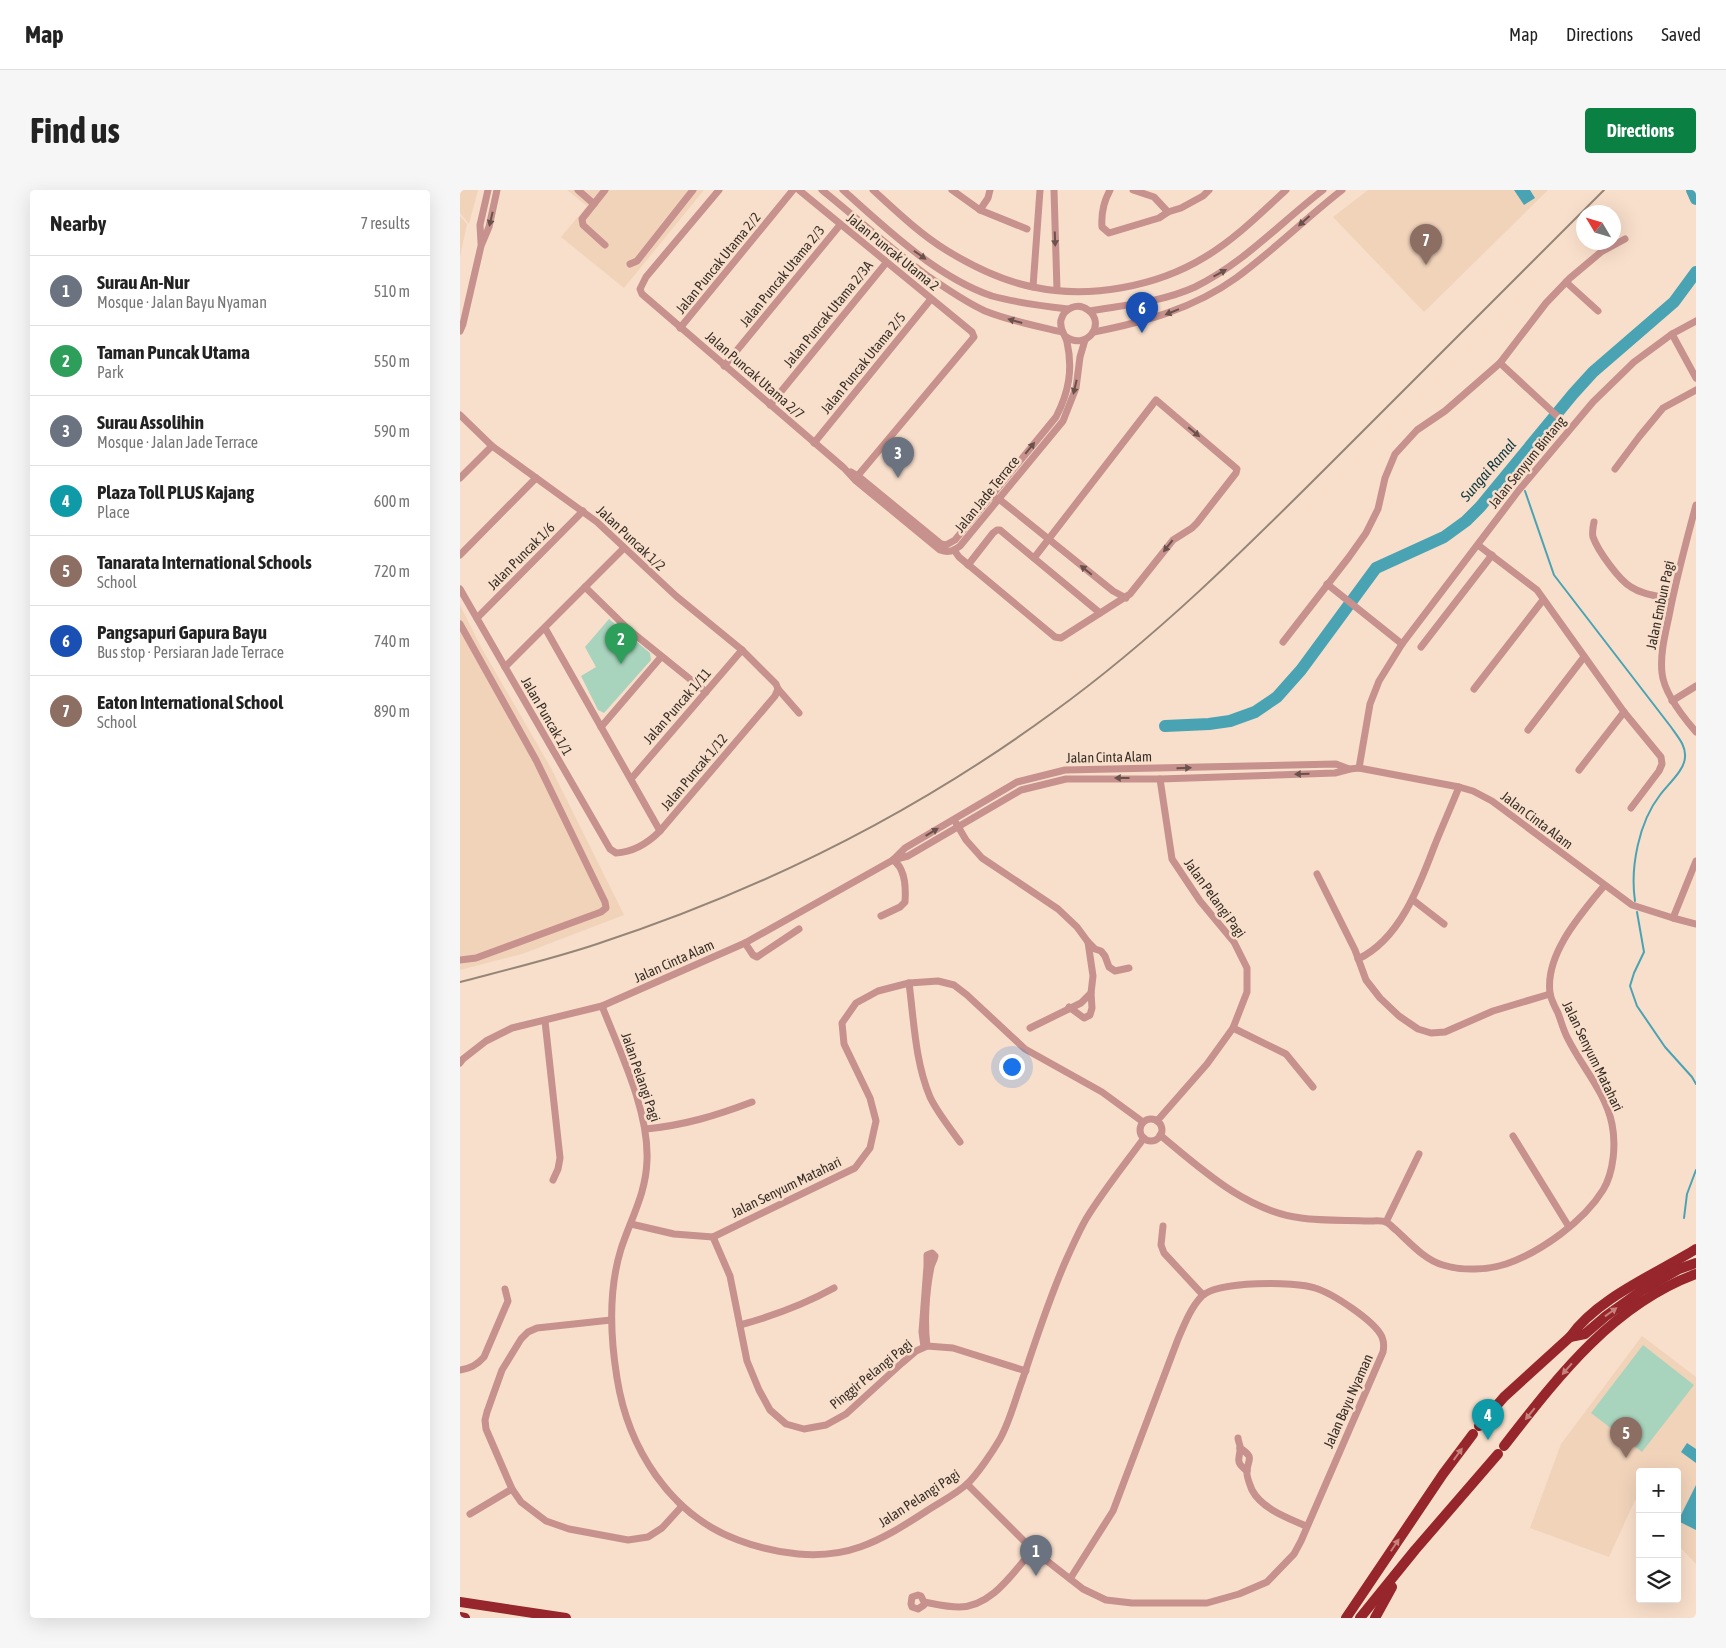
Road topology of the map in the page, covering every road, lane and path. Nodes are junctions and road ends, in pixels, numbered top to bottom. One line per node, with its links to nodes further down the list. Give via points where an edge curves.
1 (488, 190): 29 (street, via 480,225)
2 (497, 190): 29 (street, one-way to 29)
3 (578, 190): 22 (street)
4 (605, 190): 22 (street)
5 (693, 190): 31 (street, via 637,260)
6 (719, 190): 40 (street, Jalan Puncak Utama 2/7, via 646,277 640,289 645,298)
7 (793, 190): 40 (street, Jalan Puncak Utama 2/2)
8 (799, 190): 25 (street, Jalan Puncak Utama 2)
9 (822, 190): 43 (street, one-way to 9, via 1012,320 967,302 882,241)
10 (843, 190): 36 (street, one-way to 36, via 890,233 946,273 991,295 1017,303)
11 (873, 190): 33 (street, via 946,250 982,269)
12 (952, 190): 23 (street)
13 (990, 190): 23 (street)
14 (1040, 190): 33 (street)
15 (1054, 190): 34 (street, one-way to 34)
16 (1110, 190): 24 (street, via 1104,203 1102,222 1102,227 1109,233 1159,218)
17 (1132, 190): 24 (street, via 1154,197)
18 (1209, 190): 24 (street, via 1181,208)
19 (1286, 190): 34 (street, via 1230,241 1180,271 1131,287 1097,292)
20 (1323, 190): 37 (street, one-way to 20, via 1161,298 1194,287 1260,244)
21 (1342, 190): 42 (street, one-way to 42, via 1242,274 1199,300 1136,324)
22 (594, 204): 28 (street, via 582,219 583,225)
23 (980, 210): 26 (street)
24 (1168, 212)
25 (840, 225): 30 (street, Jalan Puncak Utama 2); 47 (street, Jalan Puncak Utama 2/3)
26 (1027, 229)
27 (1625, 239): 32 (street, via 1601,252)
28 (605, 245)
29 (481, 246): 41 (street)
30 (886, 262): 35 (street, Jalan Puncak Utama 2); 50 (street, Jalan Puncak Utama 2/3A)
31 (630, 264)
32 (1566, 282): 38 (street); 46 (street)
33 (1033, 288): 34 (street)
34 (1057, 290)
35 (931, 299): 53 (street, Jalan Puncak Utama 2/5); 58 (street, Jalan Puncak Utama 2, via 974,337)
36 (1068, 309): 37 (street, via 1079,306); 43 (street, via 1060,323)
37 (1090, 311): 42 (street, via 1095,321)
38 (1598, 312)
39 (1696, 321): 44 (street, Jalan Senyum Bintang)
40 (680, 328): 47 (street, Jalan Puncak Utama 2/7)
41 (460, 331)
42 (1094, 332): 45 (street)
43 (1064, 334): 45 (street, via 1074,341); 59 (street, Jalan Jade Terrace, one-way to 43, via 1056,416 1062,404 1070,370)
44 (1672, 334): 48 (street); 52 (street, Jalan Senyum Bintang, via 1629,367)
45 (1085, 340): 60 (street, Jalan Jade Terrace, one-way to 60, via 1076,388 1063,421)
46 (1500, 363): 52 (street); 73 (street, via 1445,412 1417,430 1395,454 1378,509 1366,534)
47 (724, 366): 50 (street, Jalan Puncak Utama 2/7)
48 (1696, 378)
49 (1696, 390): 55 (street, via 1663,408)
50 (770, 405): 53 (street, Jalan Puncak Utama 2/7)
51 (460, 415): 54 (street, Jalan Puncak 1/2)
52 (1570, 428): 66 (street, Jalan Senyum Bintang)
53 (814, 443): 58 (street, Jalan Puncak Utama 2/7)
54 (492, 446): 56 (street); 57 (street, Jalan Puncak 1/2)
55 (1615, 470)
56 (460, 478)
57 (536, 478): 63 (street, Jalan Puncak 1/2); 69 (street)
58 (856, 478): 61 (street, Jalan Jade Terrace, via 946,545 955,540); 68 (street, Jalan Jade Terrace, via 940,550)
59 (1000, 485): 60 (street); 61 (street, Jalan Jade Terrace)
60 (999, 499): 61 (street); 65 (street); 68 (street, Jalan Jade Terrace)
61 (987, 500)
62 (1696, 505): 77 (street, Jalan Embun Pagi)
63 (583, 511): 67 (street, Jalan Puncak 1/2); 80 (street, Jalan Puncak 1/6)
64 (1594, 522): 77 (street, via 1593,536 1597,546 1630,587)
65 (1048, 539): 71 (street); 76 (street, one-way to 65, via 1112,591); 76 (street, one-way to 76, via 1156,400 1237,469 1197,523 1173,540)
66 (1478, 544): 70 (street); 84 (street, Jalan Senyum Bintang)
67 (624, 548): 74 (street); 86 (street, Jalan Puncak 1/2)
68 (954, 550): 72 (street)
69 (460, 555)
70 (1492, 555): 78 (street, via 1537,590); 85 (street)
71 (1034, 558): 72 (street, via 997,530); 79 (street)
72 (968, 565): 79 (street, via 1058,638)
73 (1328, 586): 83 (street); 84 (street)
74 (585, 587): 82 (street); 87 (street)
75 (460, 589): 80 (street, Jalan Puncak 1/1)
76 (1126, 598): 79 (street)
77 (1672, 599): 94 (street, Jalan Embun Pagi, via 1662,648 1662,674)
78 (1544, 600): 88 (street); 92 (street)
79 (1100, 613)
80 (476, 618): 89 (street, Jalan Puncak 1/1)
81 (460, 624): 124 (street, via 536,760 606,908 476,958)
82 (545, 628): 89 (street); 97 (street)
83 (1283, 642)
84 (1402, 644): 100 (street, Jalan Senyum Bintang, via 1379,681 1370,704)
85 (1421, 647)
86 (742, 650): 91 (street, Jalan Puncak 1/2); 93 (street, Jalan Puncak 1/11)
87 (662, 657): 93 (street); 97 (street)
88 (1584, 657): 96 (street); 98 (street)
89 (505, 667): 110 (street, Jalan Puncak 1/1, via 580,799)
90 (1696, 686): 94 (street)
91 (778, 689): 95 (street, Jalan Puncak 1/2); 109 (street, Jalan Puncak 1/12)
92 (1474, 689)
93 (706, 692): 103 (street, Jalan Puncak 1/11)
94 (1672, 701): 99 (street, Jalan Embun Pagi)
95 (799, 712)
96 (1624, 712): 102 (street); 106 (street, via 1661,758 1662,764)
97 (601, 727): 103 (street)
98 (1528, 730)
99 (1696, 732)
100 (1359, 768): 101 (street, Jalan Cinta Alam); 105 (street, Jalan Cinta Alam)
101 (1350, 769): 104 (street, Jalan Cinta Alam, one-way to 104, via 1335,773); 107 (street, Jalan Cinta Alam, one-way to 101, via 1017,782 1065,770 1336,764)
102 (1579, 770)
103 (631, 779): 109 (street)
104 (1160, 779): 108 (street, Jalan Cinta Alam, one-way to 108, via 1074,778 1031,787); 133 (street, Jalan Pelangi Pagi, via 1172,859 1200,901 1234,942 1247,968 1247,992)
105 (1459, 787): 114 (street, Jalan Cinta Alam, via 1492,802); 115 (street)
106 (1631, 808)
107 (954, 818): 108 (street); 111 (street, Jalan Cinta Alam, one-way to 107, via 905,848)
108 (958, 826): 111 (street, Jalan Cinta Alam, via 908,856); 122 (street, via 982,858 1058,909)
109 (660, 831): 110 (street, Jalan Puncak 1/12, via 647,844 625,853)
110 (616, 853)
111 (893, 860): 116 (street, via 901,871 905,902); 121 (street, Jalan Cinta Alam)
112 (1696, 861): 117 (street)
113 (1317, 874): 123 (street)
114 (1604, 886): 117 (street, Jalan Cinta Alam, via 1632,905); 128 (street, Jalan Senyum Matahari, via 1577,919 1558,951)
115 (1414, 900): 118 (street); 123 (street, via 1374,950)
116 (881, 916)
117 (1673, 918): 119 (street, Jalan Cinta Alam)
118 (1444, 924)
119 (1696, 924)
120 (798, 929): 121 (street, via 757,957)
121 (746, 942): 129 (street, Jalan Cinta Alam)
122 (1088, 942): 125 (street, via 1101,951 1115,971); 127 (street, via 1093,976)
123 (1358, 959): 128 (street, via 1366,980 1380,998 1418,1029 1431,1033 1445,1032 1493,1010)
124 (460, 960)
125 (1129, 968)
126 (910, 983): 138 (street, Jalan Senyum Matahari, via 938,981 954,986 1025,1048 1102,1092); 143 (street, via 916,1042 925,1081 931,1098); 150 (street, Jalan Senyum Matahari, via 878,991 856,1003 842,1023 844,1044 870,1098 876,1121 870,1148 855,1168)
127 (1091, 993): 130 (street, via 1081,1003); 130 (street, via 1090,1015 1084,1018)
128 (1550, 994): 149 (street, Jalan Senyum Matahari, via 1567,1038 1606,1103 1614,1144 1604,1188 1588,1211)
129 (602, 1006): 131 (street, Jalan Cinta Alam); 139 (street, Jalan Pelangi Pagi)
130 (1069, 1007): 132 (street)
131 (545, 1020): 134 (street, Jalan Cinta Alam, via 512,1028 486,1041); 145 (street, via 560,1158)
132 (1030, 1028)
133 (1233, 1028): 135 (street, via 1286,1054); 137 (street, Jalan Pelangi Pagi, via 1207,1064)
134 (460, 1063)
135 (1313, 1087)
136 (752, 1102): 139 (street, via 711,1118)
137 (1157, 1121): 138 (street); 140 (street, via 1162,1129)
138 (1143, 1122): 142 (street, via 1140,1128)
139 (646, 1129): 147 (street, Jalan Pelangi Pagi, via 648,1162 644,1193)
140 (1160, 1135): 142 (street, via 1154,1140); 146 (street, via 1242,1197 1280,1214 1302,1219)
141 (1513, 1136): 149 (street)
142 (1144, 1138): 164 (street, Jalan Pelangi Pagi, via 1086,1219 1065,1261)
143 (960, 1142)
144 (1419, 1154): 146 (street)
145 (553, 1180)
146 (1386, 1222): 149 (street, Jalan Senyum Matahari, via 1424,1255 1442,1265 1460,1268 1505,1264 1526,1255)
147 (631, 1224): 150 (street, via 674,1234); 159 (street, Jalan Pelangi Pagi, via 614,1280)
148 (1163, 1226): 158 (street, via 1164,1253)
149 (1570, 1227)
150 (713, 1237): 160 (street, Pinggir Pelangi Pagi, via 730,1276)
151 (1696, 1249): 153 (highway)
152 (1696, 1253): 153 (highway)
153 (1676, 1261): 161 (highway, via 1599,1308 1578,1325)
154 (1696, 1263): 161 (highway, one-way to 154, via 1585,1334 1641,1291)
155 (1696, 1274): 174 (highway, one-way to 174, via 1648,1298 1584,1349)
156 (505, 1288): 163 (street, via 508,1301 484,1357 472,1368)
157 (834, 1288): 160 (street, via 775,1315)
158 (1203, 1295): 172 (street, Jalan Bayu Nyaman, via 1223,1288 1253,1284 1313,1287 1347,1305 1382,1337 1383,1352); 175 (street, via 1188,1316 1113,1511)
159 (611, 1320): 169 (street, via 537,1328 528,1332 502,1370 485,1420); 170 (street, Jalan Pelangi Pagi, via 617,1380 626,1416 639,1449 657,1478)
160 (740, 1325): 162 (street, Pinggir Pelangi Pagi, via 747,1361 770,1410 786,1424 804,1429 826,1425 846,1414 902,1363)
161 (1570, 1338): 176 (highway, one-way to 161, via 1442,1474 1476,1430 1504,1398)
162 (926, 1347): 162 (street, via 922,1332 926,1258 932,1253 935,1256 927,1303); 164 (street, Pinggir Pelangi Pagi, via 953,1348)
163 (460, 1370)
164 (1026, 1371): 168 (street, Jalan Pelangi Pagi, via 1000,1438)
165 (1238, 1438): 166 (street)
166 (1240, 1448): 167 (street, via 1238,1460); 167 (street, via 1249,1456)
167 (1247, 1471): 172 (street, via 1252,1489 1266,1506)
168 (967, 1484): 170 (street, Jalan Pelangi Pagi, via 897,1531 858,1548 825,1554 790,1553 758,1547 729,1537); 173 (street, Jalan Bayu Nyaman)
169 (512, 1488): 170 (street, via 533,1513 546,1521 569,1529 628,1540 648,1537 662,1528); 171 (street)
170 (682, 1506)
171 (470, 1514)
172 (1306, 1526): 175 (street, Jalan Bayu Nyaman, via 1294,1554 1267,1582 1207,1603 1106,1600)
173 (1033, 1550): 175 (street, Jalan Bayu Nyaman); 178 (street, via 983,1601 958,1607)
174 (1415, 1550): 184 (highway); 185 (highway)
175 (1070, 1579)
176 (1368, 1584): 182 (highway); 183 (highway)
177 (460, 1602): 181 (highway)
178 (924, 1602)
179 (460, 1617): 180 (highway)
180 (465, 1618)
181 (566, 1618)
182 (1337, 1618)
183 (1346, 1618)
184 (1360, 1618)
185 (1375, 1618)

